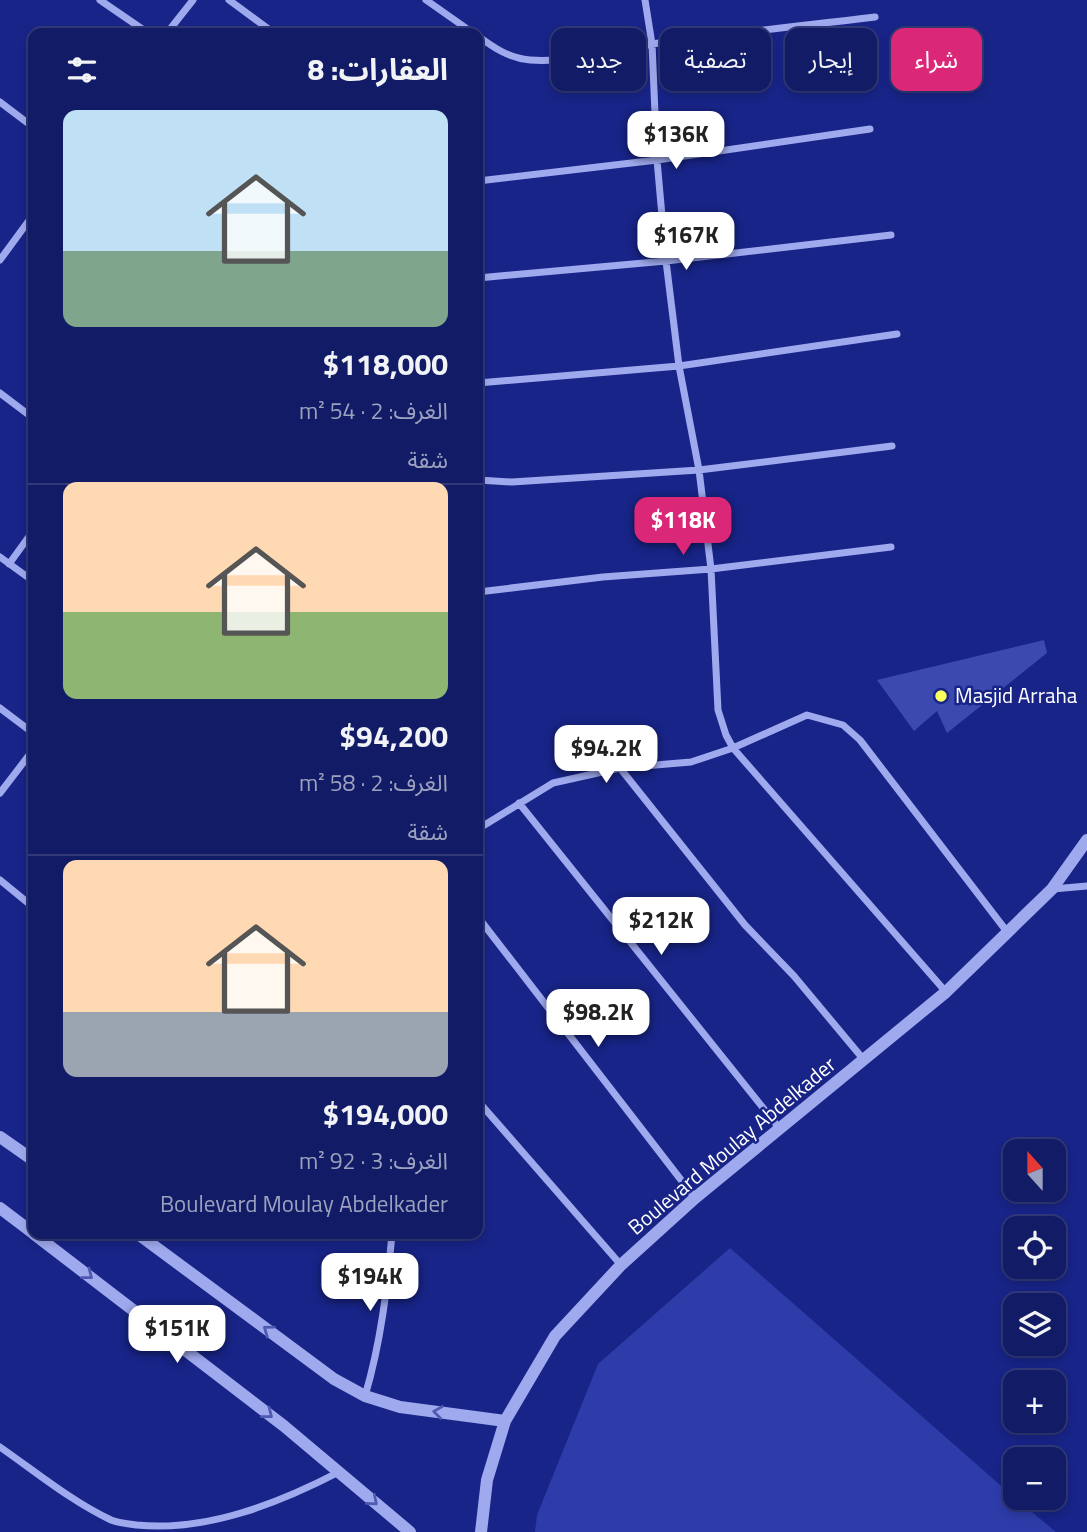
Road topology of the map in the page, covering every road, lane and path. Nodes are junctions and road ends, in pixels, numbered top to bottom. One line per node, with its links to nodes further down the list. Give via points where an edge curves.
1 (100, 0): 7 (street)
2 (193, 0): 8 (street)
3 (229, 0): 9 (street)
4 (426, 0): 10 (street)
5 (645, 0): 12 (street)
6 (875, 17): 12 (street)
7 (141, 28)
8 (171, 28)
9 (267, 28)
10 (466, 28)
11 (483, 40): 12 (street, via 514,58 532,60)
12 (652, 44): 16 (street)
13 (0, 102): 14 (street)
14 (28, 123)
15 (870, 129): 16 (street)
16 (657, 160): 17 (street); 21 (street)
17 (483, 180)
18 (28, 222): 20 (street)
19 (891, 235): 21 (street)
20 (0, 260)
21 (666, 261): 22 (street); 24 (street)
22 (483, 278)
23 (897, 334): 24 (street)
24 (679, 366): 25 (street); 29 (street)
25 (483, 383)
26 (0, 393): 27 (street)
27 (28, 414)
28 (892, 446): 29 (street)
29 (699, 470): 30 (street); 35 (street)
30 (483, 480)
31 (28, 538): 34 (street)
32 (891, 547): 35 (street)
33 (0, 557): 34 (street)
34 (9, 564): 36 (street)
35 (711, 569): 37 (street); 40 (street, via 718,710)
36 (28, 577)
37 (483, 591)
38 (0, 708): 39 (street)
39 (28, 729)
40 (733, 748): 42 (street, via 691,762); 52 (street, via 807,715 843,725 860,740); 53 (street)
41 (28, 757): 43 (street)
42 (620, 768): 44 (street, via 553,783); 54 (street, via 745,925)
43 (0, 793)
44 (519, 803): 45 (street); 56 (street)
45 (483, 827)
46 (1087, 840): 49 (street, Boulevard Moulay Abdelkader)
47 (0, 880): 50 (street)
48 (1087, 886): 49 (street)
49 (1052, 889): 52 (street, Boulevard Moulay Abdelkader)
50 (28, 903)
51 (483, 923): 59 (street)
52 (1008, 933): 53 (street, Boulevard Moulay Abdelkader)
53 (946, 992): 54 (street, Boulevard Moulay Abdelkader)
54 (864, 1060): 56 (street, Boulevard Moulay Abdelkader)
55 (483, 1107): 65 (street)
56 (780, 1129): 59 (street, Boulevard Moulay Abdelkader)
57 (0, 1137): 58 (street)
58 (28, 1157)
59 (695, 1198): 65 (street, Boulevard Moulay Abdelkader)
60 (0, 1208): 61 (street)
61 (28, 1229)
62 (42, 1239): 69 (street, one-way to 69)
63 (145, 1239): 66 (street, one-way to 63)
64 (392, 1239): 66 (street, via 387,1295)
65 (621, 1265): 67 (street, Boulevard Moulay Abdelkader, via 555,1336)
66 (365, 1396): 67 (street, one-way to 66, via 400,1407)
67 (505, 1421): 71 (street, Boulevard Moulay Abdelkader, via 487,1480)
68 (0, 1447): 69 (street, via 113,1521 154,1528 195,1526 250,1513)
69 (339, 1472): 70 (street, one-way to 70)
70 (407, 1531)
71 (481, 1532)

